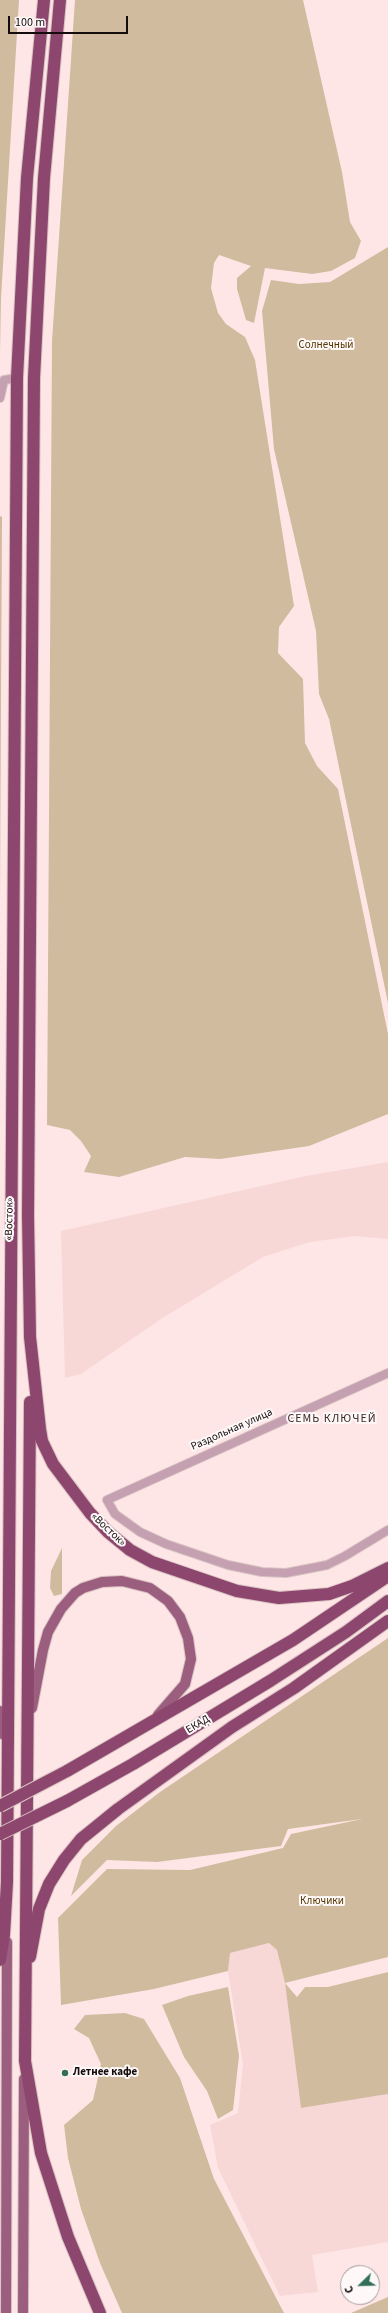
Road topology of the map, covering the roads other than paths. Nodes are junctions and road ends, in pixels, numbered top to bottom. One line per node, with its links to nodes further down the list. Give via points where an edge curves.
1 (44, 0): 3 (highway, «Восток», via 27,178)
2 (60, 0): 6 (highway, «Восток», via 45,170 34,378)
3 (17, 378): 4 (street, via 4,380); 5 (highway, «Восток»)
4 (0, 398)
5 (9, 1305): 7 (highway); 17 (highway, «Восток»)
6 (30, 1337): 10 (highway, «Восток», via 42,1441 53,1464 90,1513 130,1550 152,1562 237,1591 278,1598 329,1594); 16 (highway)
7 (0, 1356)
8 (388, 1372): 9 (street, Раздольная улица, via 107,1500 115,1514 140,1532 159,1541 228,1565 262,1572 286,1573 327,1564 346,1556)
9 (388, 1530)
10 (388, 1568)
11 (388, 1576): 15 (highway, via 293,1640)
12 (388, 1601): 19 (highway, ЕКАД, bridge, via 346,1632 270,1681 134,1764)
13 (388, 1621): 22 (highway, via 294,1688 232,1727 118,1808 81,1839 49,1884 40,1909)
14 (0, 1711): 17 (main road)
15 (143, 1727): 16 (main road, via 168,1706 185,1684 191,1659 186,1630 168,1600 150,1588 122,1581 92,1584 75,1592 67,1600 48,1632 36,1678); 18 (highway, bridge)
16 (28, 1760): 22 (highway)
17 (6, 1771): 20 (highway, «Восток»)
18 (0, 1806)
19 (0, 1834)
20 (7, 1882): 21 (highway, «Восток»); 25 (main road)
21 (0, 1960)
22 (25, 1985): 23 (highway)
23 (25, 2061): 27 (main road); 28 (highway, via 41,2153 68,2237)
24 (0, 2231): 25 (main road)
25 (6, 2268): 26 (main road)
26 (6, 2313)
27 (23, 2313)
28 (100, 2313)

